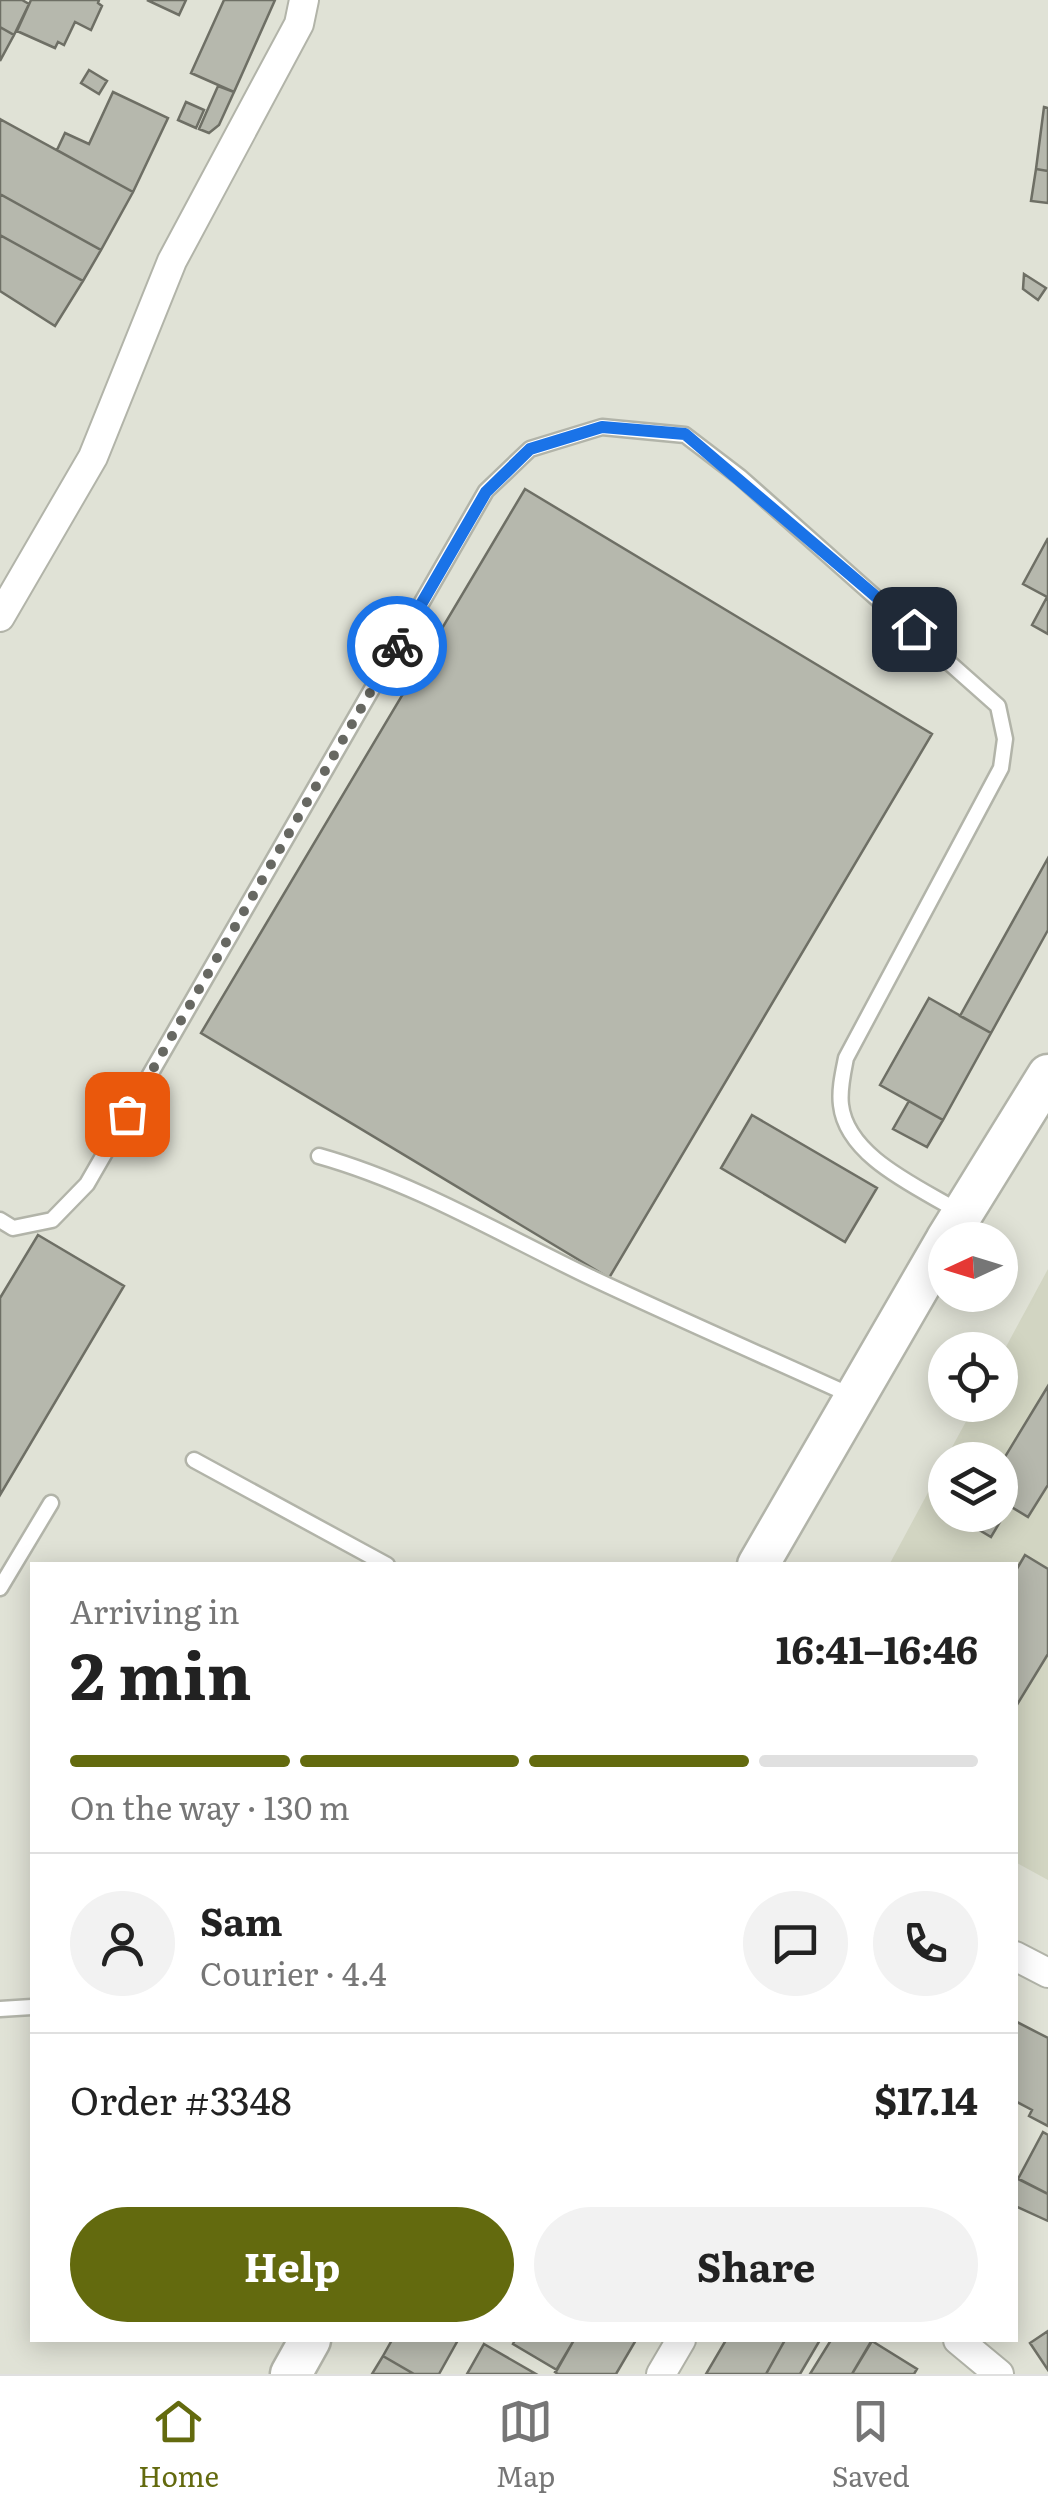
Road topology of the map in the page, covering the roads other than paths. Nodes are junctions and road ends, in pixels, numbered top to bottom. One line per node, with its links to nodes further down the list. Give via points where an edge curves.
1 (304, 0): 2 (street, via 299,24 172,261 93,457)
2 (0, 616)
3 (1048, 1075): 7 (street)
4 (318, 1156): 9 (lane, via 438,1202)
5 (0, 1220): 6 (lane, via 13,1228 52,1220 87,1184 486,492 530,449 602,427 685,434 998,706 1002,768 846,1058 842,1083 841,1108 864,1153)
6 (940, 1222)
7 (957, 1222)
8 (928, 1272): 9 (street)
9 (855, 1398): 13 (street)
10 (194, 1460): 12 (lane)
11 (51, 1502): 14 (lane)
12 (381, 1562)
13 (760, 1562)
14 (0, 1588)
15 (1018, 1958): 16 (street)
16 (1048, 1974)
17 (30, 2007): 18 (lane)
18 (0, 2009)
19 (309, 2342): 22 (street)
20 (679, 2342): 23 (street)
21 (960, 2342): 24 (street)
22 (291, 2374)
23 (661, 2374)
24 (999, 2374)

